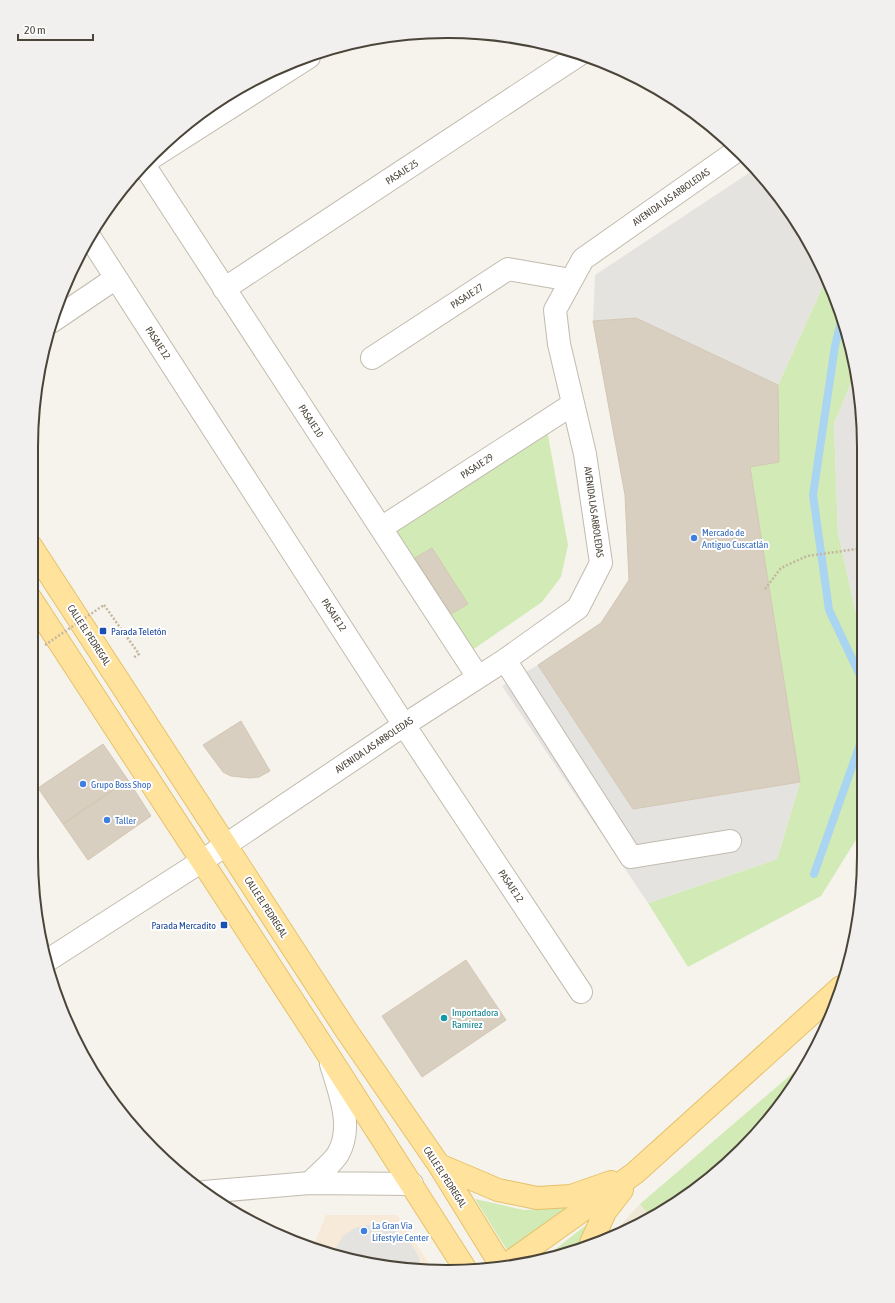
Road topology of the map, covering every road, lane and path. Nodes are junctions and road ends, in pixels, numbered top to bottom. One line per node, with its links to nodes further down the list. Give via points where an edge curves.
1 (573, 58): 9 (street, PASAJE 25)
2 (282, 73): 3 (street)
3 (173, 144)
4 (733, 154): 8 (street, AVENIDA LAS ARBOLEDAS, via 582,259)
5 (147, 170): 9 (street, PASAJE 10)
6 (93, 243): 7 (street, PASAJE 12)
7 (116, 278): 10 (street); 22 (street, PASAJE 12)
8 (571, 280): 11 (street, PASAJE 27, via 508,269); 12 (street, AVENIDA LAS ARBOLEDAS, via 555,310 559,344)
9 (224, 289): 13 (street, PASAJE 10)
10 (60, 316)
11 (372, 358)
12 (573, 404): 13 (street, PASAJE 29); 20 (street, AVENIDA LAS ARBOLEDAS, via 586,454 601,563 578,608)
13 (381, 528): 21 (street, PASAJE 10)
14 (857, 549): 16 (path, via 807,556 781,568)
15 (38, 557): 24 (main road, CALLE EL PEDREGAL)
16 (765, 589)
17 (38, 610): 25 (main road)
18 (45, 645): 19 (path, bridge, via 104,605)
19 (139, 654)
20 (505, 660): 21 (street, AVENIDA LAS ARBOLEDAS); 23 (street, via 631,857)
21 (478, 677): 22 (street, AVENIDA LAS ARBOLEDAS)
22 (404, 725): 24 (street, AVENIDA LAS ARBOLEDAS); 27 (street, PASAJE 12)
23 (730, 842)
24 (226, 845): 25 (street, AVENIDA LAS ARBOLEDAS); 30 (main road, CALLE EL PEDREGAL, via 346,1030)
25 (202, 861): 26 (street, AVENIDA LAS ARBOLEDAS); 29 (main road)
26 (51, 958)
27 (581, 992)
28 (832, 995): 31 (main road)
29 (329, 1056): 32 (street, via 342,1104 343,1142 337,1155); 33 (main road)
30 (439, 1165): 31 (main road, via 498,1190 537,1198 571,1196); 37 (main road, CALLE EL PEDREGAL)
31 (635, 1173): 35 (main road, via 605,1212); 36 (main road)
32 (310, 1183): 33 (street); 34 (street)
33 (412, 1184): 38 (main road)
34 (213, 1191)
35 (593, 1238)
36 (514, 1259)
37 (499, 1261)
38 (463, 1264)

